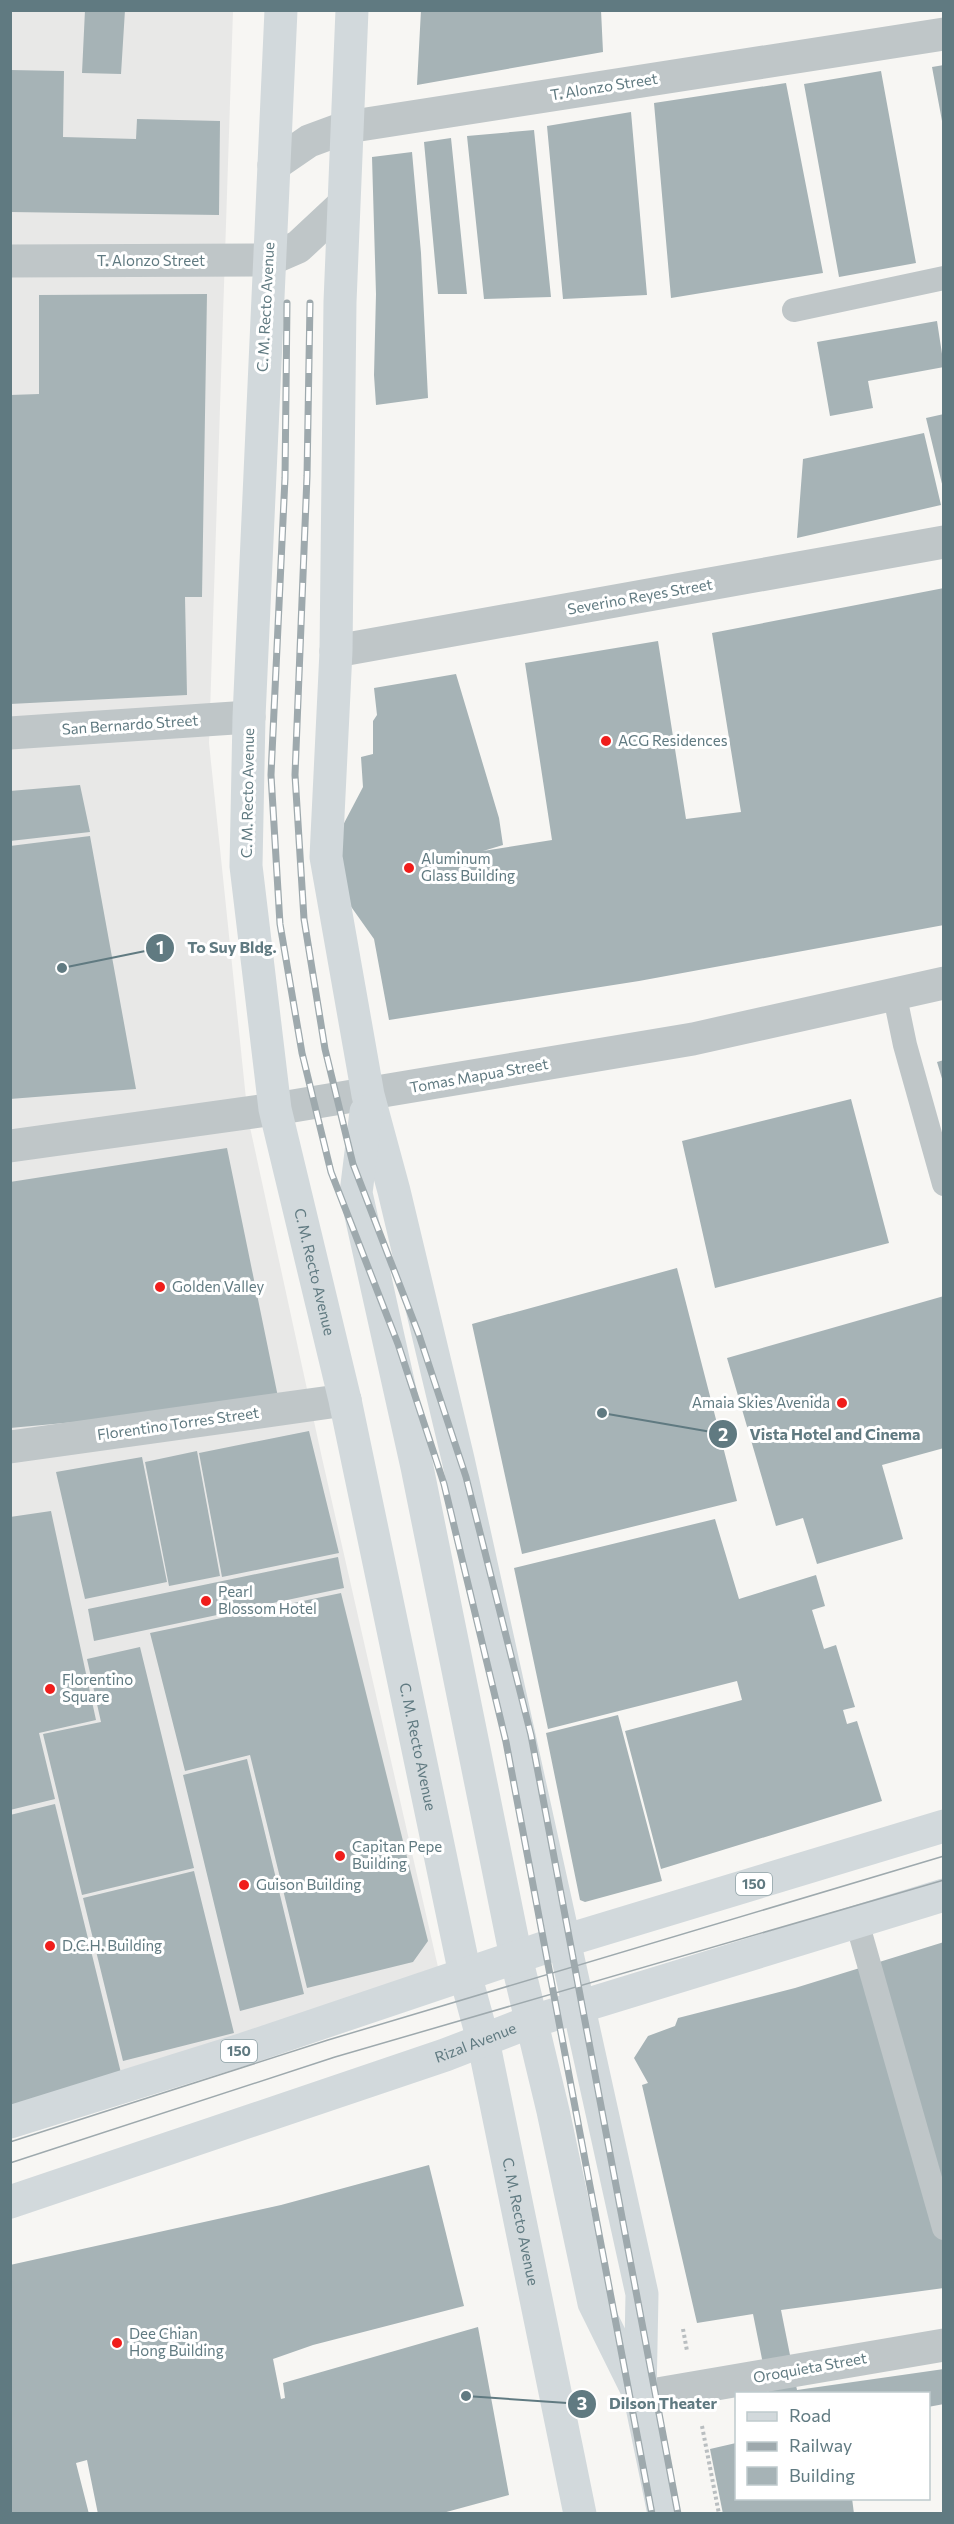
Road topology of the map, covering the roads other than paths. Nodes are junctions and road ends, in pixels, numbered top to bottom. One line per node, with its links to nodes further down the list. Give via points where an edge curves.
1 (281, 10): 5 (main road, C. M. Recto Avenue)
2 (352, 10): 4 (main road)
3 (944, 34): 4 (street, T. Alonzo Street)
4 (346, 127): 5 (street, T. Alonzo Street, via 309,141); 6 (main road)
5 (274, 165): 8 (main road, C. M. Recto Avenue)
6 (343, 205): 8 (street, T. Alonzo Street, via 298,247); 12 (main road)
7 (10, 261): 8 (street, T. Alonzo Street)
8 (268, 261): 13 (main road, C. M. Recto Avenue)
9 (944, 278): 10 (lane)
10 (794, 310)
11 (944, 542): 12 (street, Severino Reyes Street)
12 (336, 651): 17 (main road, via 326,857)
13 (249, 717): 14 (street, San Bernardo Street); 18 (main road, C. M. Recto Avenue, via 246,866)
14 (10, 733)
15 (944, 983): 16 (street, Tomas Mapua Street)
16 (894, 992): 17 (street, Tomas Mapua Street, via 693,1039); 20 (lane, via 904,1045)
17 (368, 1095): 18 (street, Tomas Mapua Street); 26 (main road, via 455,1447); 27 (main road, via 356,1193 419,1478)
18 (275, 1109): 19 (street, Tomas Mapua Street); 21 (main road, C. M. Recto Avenue)
19 (10, 1146)
20 (944, 1184)
21 (345, 1400): 22 (street, Florentino Torres Street); 28 (main road, C. M. Recto Avenue)
22 (10, 1447)
23 (944, 1826): 26 (main road, 150)
24 (944, 1895): 25 (main road, Rizal Avenue)
25 (857, 1922): 29 (main road, Rizal Avenue); 34 (lane)
26 (564, 1941): 27 (main road, 150); 29 (main road)
27 (516, 1957): 28 (main road, 150); 30 (main road)
28 (465, 1974): 31 (main road, C. M. Recto Avenue); 32 (main road, 150)
29 (577, 2008): 30 (main road, Rizal Avenue); 36 (main road, via 642,2294)
30 (530, 2022): 31 (main road, Rizal Avenue); 36 (main road, via 594,2303)
31 (483, 2040): 33 (main road, Rizal Avenue); 37 (main road, C. M. Recto Avenue)
32 (10, 2122)
33 (10, 2202)
34 (944, 2228)
35 (944, 2345): 36 (street, Oroquieta Street)
36 (640, 2397): 38 (main road)
37 (580, 2514)
38 (664, 2514)

